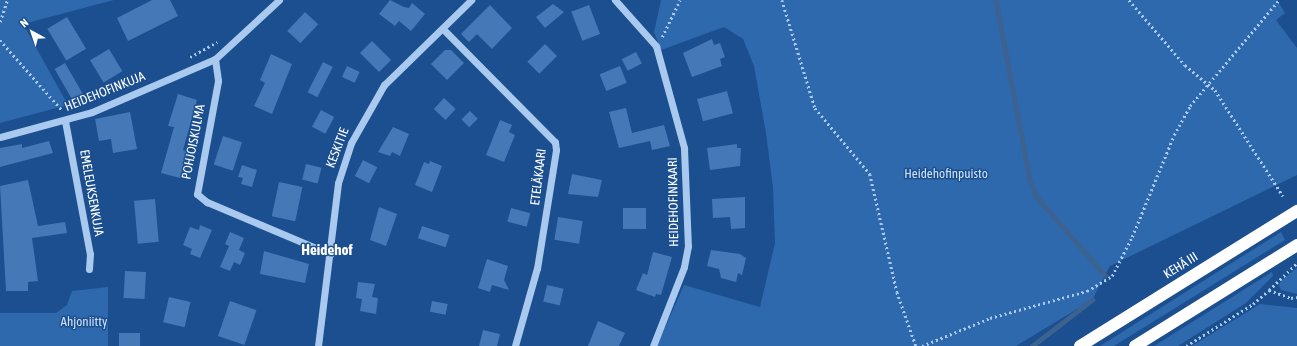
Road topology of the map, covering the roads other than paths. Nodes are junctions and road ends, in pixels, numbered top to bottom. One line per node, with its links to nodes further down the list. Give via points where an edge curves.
1 (279, 0): 5 (street)
2 (471, 0): 4 (street, KESKITIE)
3 (615, 0): 14 (street, HEIDEHOFINKAARI, via 656,46 684,148 688,246 684,267)
4 (443, 29): 10 (street, KESKITIE, via 384,85 364,118 344,159 338,183); 13 (street, ETELÄKAARI, via 555,142 556,150 537,268)
5 (215, 59): 6 (street, HEIDEHOFINKUJA); 10 (street, POHJOISKULMA, via 218,81 198,194 207,202)
6 (65, 121): 7 (street, HEIDEHOFINKUJA); 11 (street, EMELEUKSENKUJA, via 90,254)
7 (0, 137)
8 (1297, 211): 15 (highway, KEHÄ III)
9 (1297, 245): 16 (highway)
10 (330, 254): 12 (street, KESKITIE)
11 (89, 269)
12 (318, 346)
13 (515, 346)
14 (653, 346)
15 (1080, 346)
16 (1135, 346)

